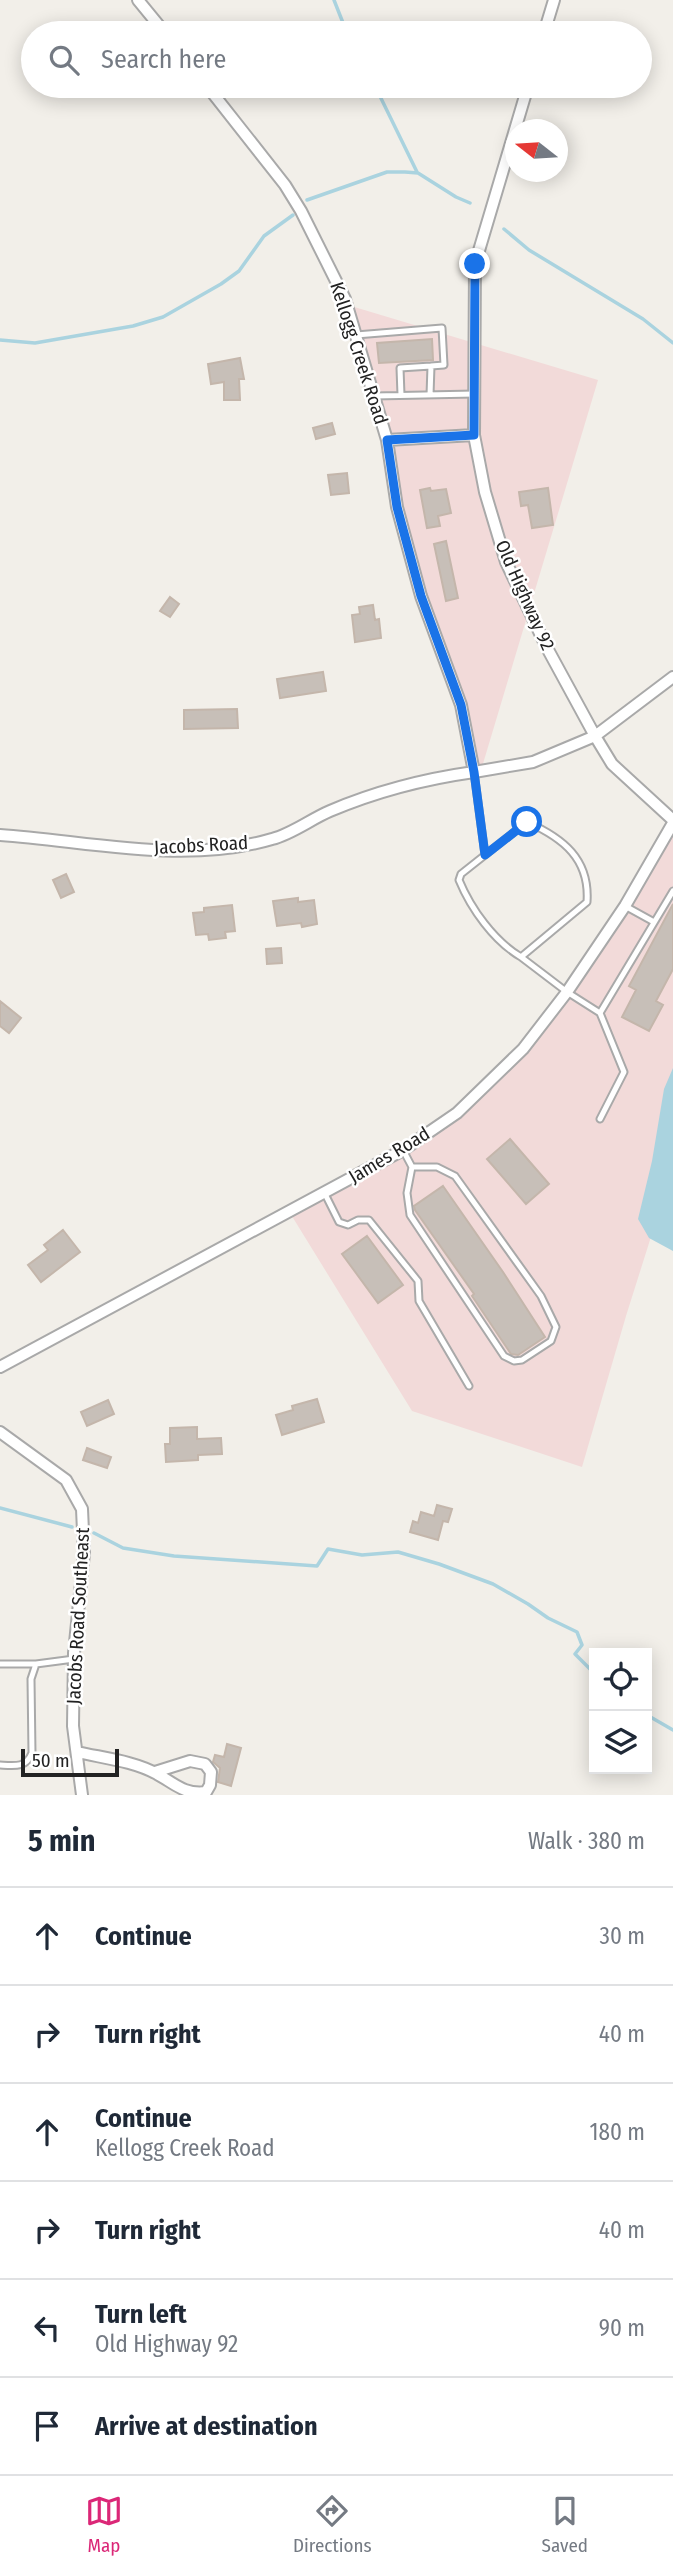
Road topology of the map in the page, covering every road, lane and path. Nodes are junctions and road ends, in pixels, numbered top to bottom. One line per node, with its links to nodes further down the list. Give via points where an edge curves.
1 (138, 0): 3 (street)
2 (554, 0): 4 (street)
3 (155, 21)
4 (548, 21)
5 (216, 98): 7 (street, Kellogg Creek Road, via 301,211 345,299)
6 (524, 98): 9 (street, Old Highway 92, via 475,264)
7 (356, 335): 8 (lane, via 442,328 444,365); 12 (street, Kellogg Creek Road)
8 (431, 366): 10 (lane, via 400,368); 11 (lane)
9 (475, 394): 11 (lane); 13 (street, Old Highway 92)
10 (401, 395): 11 (lane); 12 (lane)
11 (430, 395)
12 (374, 396): 14 (street, Kellogg Creek Road)
13 (474, 435): 14 (street); 16 (street, Old Highway 92, via 506,562)
14 (387, 440): 17 (street, Kellogg Creek Road, via 397,507 421,596 461,705)
15 (673, 677): 16 (street)
16 (595, 736): 17 (street, via 533,762); 18 (street, Old Highway 92, via 611,764)
17 (474, 772): 19 (street, Jacobs Road, via 374,793 273,839 225,848 157,850); 20 (lane)
18 (673, 821): 22 (street, James Road)
19 (0, 835)
20 (485, 855): 24 (lane, via 461,874 460,880 488,928); 24 (lane, via 527,822 551,833 573,852 588,881 587,902)
21 (673, 891): 23 (lane)
22 (625, 906): 23 (lane); 25 (street, James Road)
23 (654, 922): 26 (lane)
24 (520, 957): 25 (lane)
25 (567, 992): 26 (lane); 28 (street, James Road, via 523,1049 457,1113)
26 (600, 1013): 27 (lane, via 624,1072)
27 (600, 1119)
28 (402, 1150): 29 (lane); 30 (street, James Road)
29 (412, 1167): 29 (lane, via 407,1193 410,1215 504,1356 522,1360 551,1341 556,1327 541,1296 455,1177 437,1167)
30 (324, 1192): 31 (street, James Road); 32 (lane, via 339,1223 369,1220 418,1281 419,1301)
31 (0, 1367)
32 (469, 1386)
33 (0, 1432): 34 (street, Jacobs Road Southeast, via 66,1480 82,1509 84,1553)
34 (74, 1659): 36 (lane); 37 (street, Jacobs Road Southeast)
35 (0, 1664): 36 (lane)
36 (36, 1664): 38 (lane, via 31,1679 30,1759 21,1766)
37 (77, 1752): 39 (street); 40 (street, Jacobs Road Southeast)
38 (0, 1765)
39 (155, 1772): 39 (street, via 177,1789 196,1794 206,1792 210,1785 211,1772 205,1764 190,1761)
40 (82, 1795)

